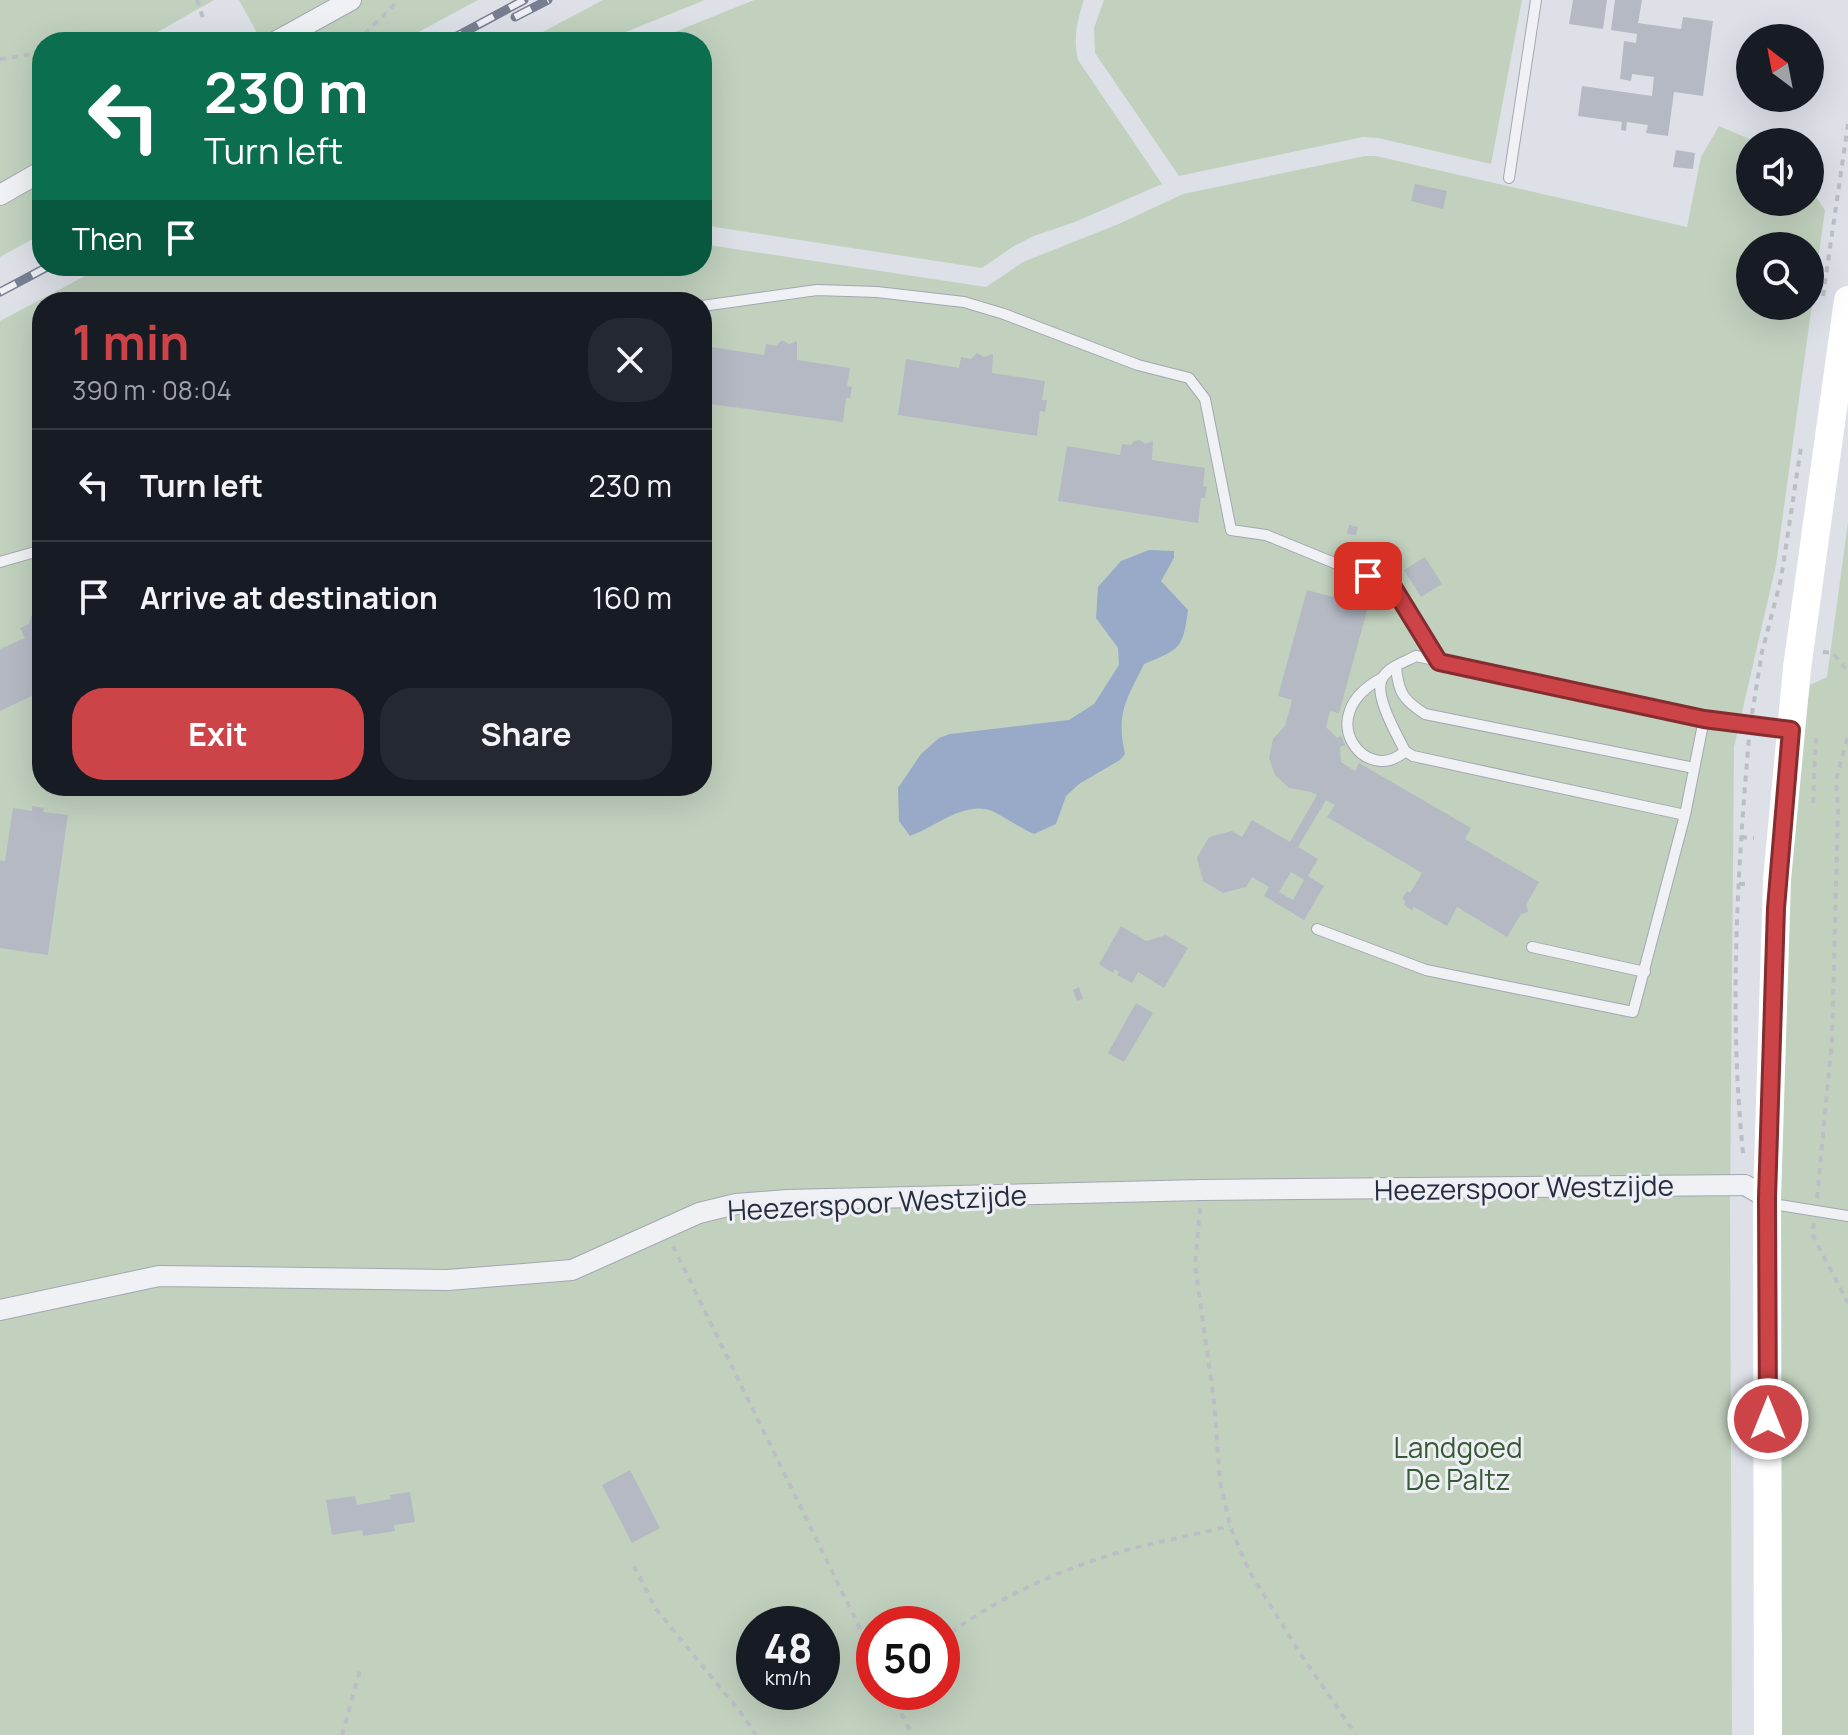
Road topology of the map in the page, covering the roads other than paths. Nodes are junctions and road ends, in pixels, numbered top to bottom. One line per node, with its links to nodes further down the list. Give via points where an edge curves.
1 (351, 0): 3 (street)
2 (1536, 0): 5 (lane)
3 (293, 32)
4 (32, 177): 6 (street)
5 (1509, 178)
6 (0, 195)
7 (1848, 300): 9 (main road)
8 (712, 305): 12 (lane, via 817,290 964,302 1138,365 1189,378 1205,399 1231,530 1266,535 1393,587)
9 (1839, 436): 16 (main road, via 1797,668)
10 (32, 553): 11 (lane)
11 (0, 562)
12 (1439, 662): 13 (lane, via 1416,656); 15 (lane)
13 (1396, 666): 14 (lane); 18 (lane, via 1397,688 1425,714)
14 (1382, 678): 17 (lane, via 1382,700); 17 (lane, via 1351,706 1348,732 1370,759 1396,760)
15 (1704, 719): 16 (lane); 18 (lane)
16 (1791, 730): 23 (main road)
17 (1405, 751): 19 (lane)
18 (1694, 768): 19 (lane)
19 (1685, 815): 22 (lane)
20 (1317, 929): 22 (lane, via 1426,970 1633,1012)
21 (1532, 947): 22 (lane)
22 (1645, 972)
23 (1756, 1191): 24 (lane, via 1779,1205); 25 (street, Heezerspoor Westzijde, via 1201,1190 787,1200 699,1213 572,1270 448,1280 159,1276); 26 (main road)
24 (1848, 1216)
25 (0, 1310)
26 (1768, 1735)

